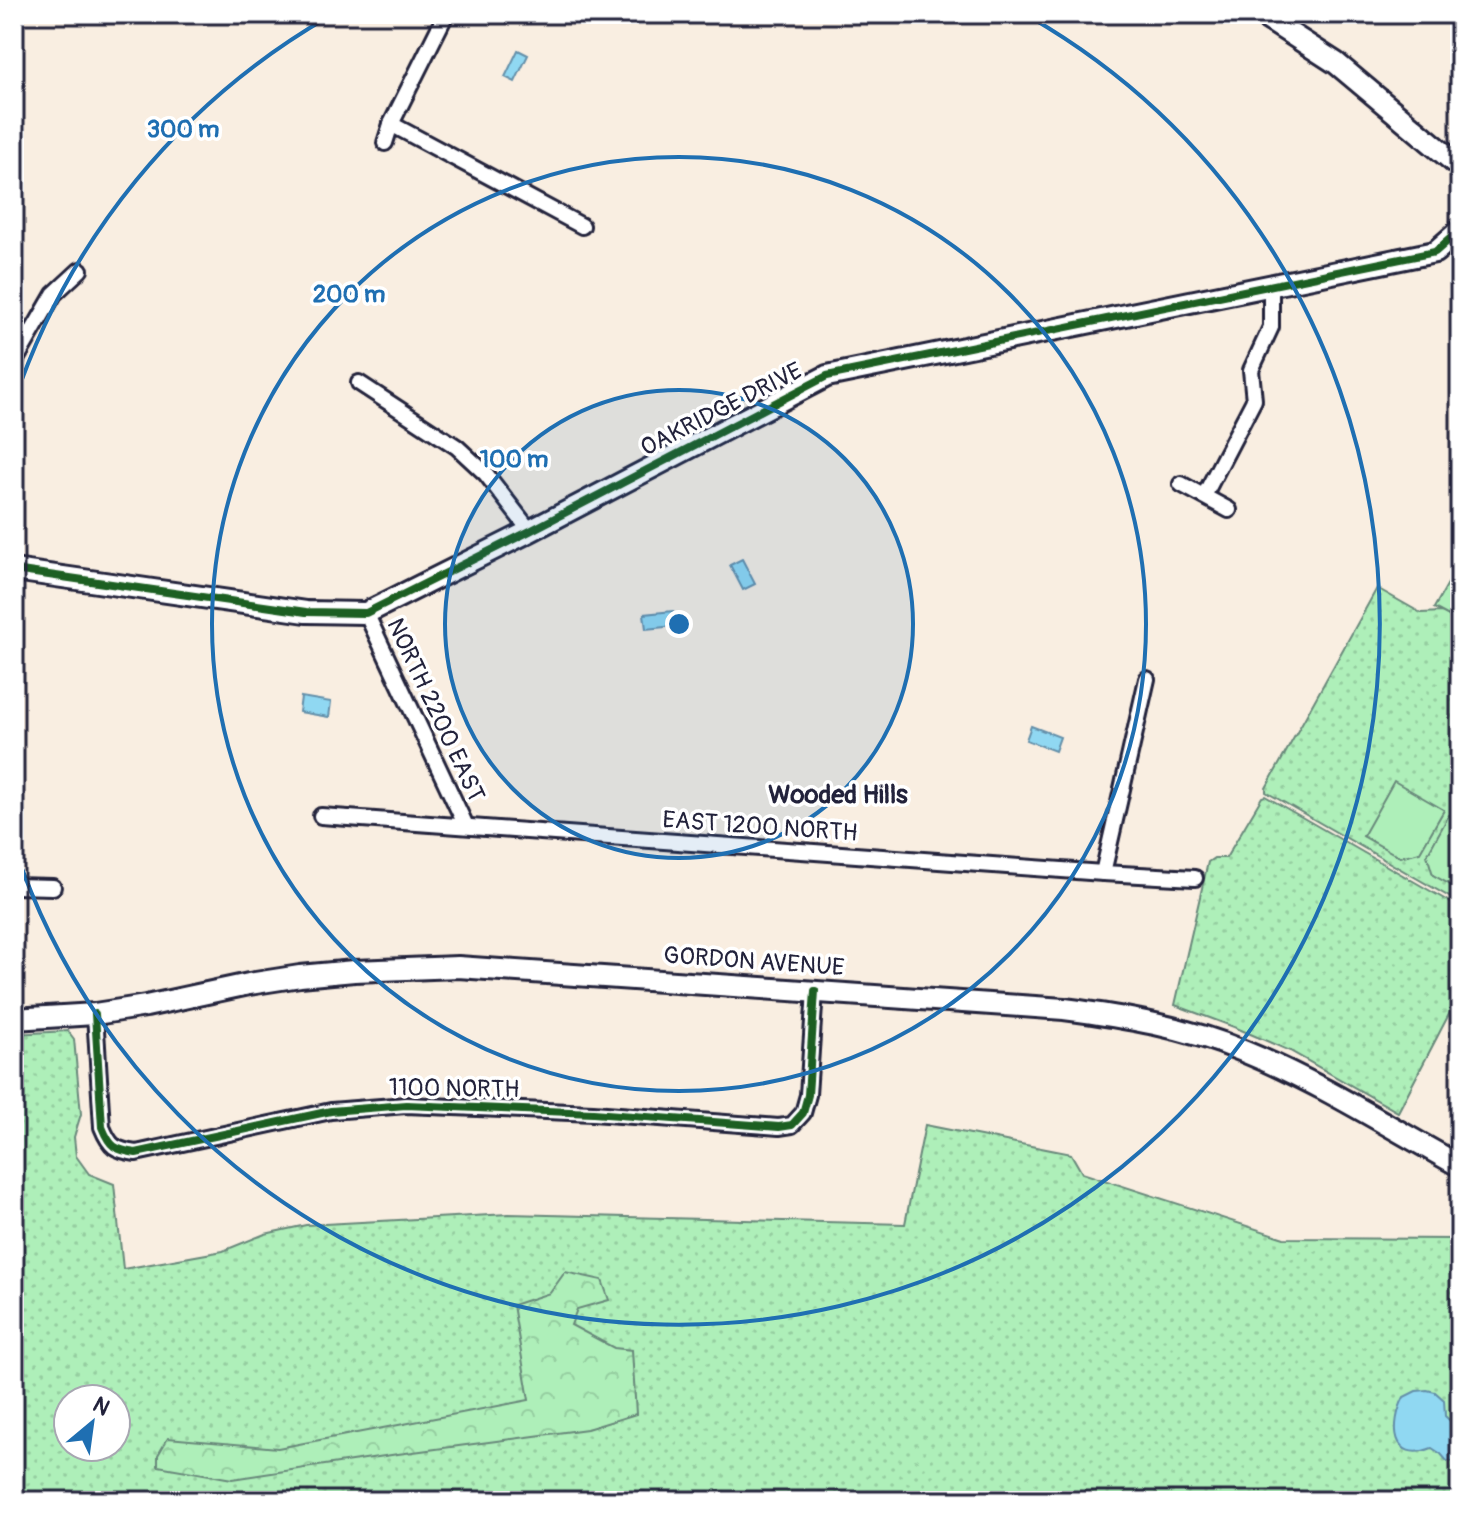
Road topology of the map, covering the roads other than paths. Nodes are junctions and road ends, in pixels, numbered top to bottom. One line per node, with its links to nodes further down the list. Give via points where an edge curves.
1 (446, 14): 3 (street)
2 (1260, 14): 5 (street, via 1336,63)
3 (391, 124): 4 (street); 6 (street)
4 (385, 143)
5 (1460, 167)
6 (582, 226)
7 (1460, 230): 9 (street, OAKRIDGE DRIVE, via 1435,252)
8 (80, 270): 10 (street, via 54,294)
9 (1271, 286): 13 (street, via 1271,327 1251,370 1254,400); 15 (street, OAKRIDGE DRIVE, via 827,376)
10 (14, 363)
11 (359, 383): 15 (street, via 457,447 486,474)
12 (1181, 484): 13 (street)
13 (1204, 496): 14 (street)
14 (1229, 510)
15 (530, 531): 17 (street, OAKRIDGE DRIVE)
16 (14, 570): 17 (street, OAKRIDGE DRIVE, via 306,612)
17 (366, 613): 20 (street, NORTH 2200 EAST)
18 (1147, 679): 21 (street)
19 (321, 816): 20 (street, EAST 1200 NORTH)
20 (466, 826): 21 (street, EAST 1200 NORTH)
21 (1103, 873): 22 (street, EAST 1200 NORTH)
22 (1195, 878)
23 (14, 886): 24 (street)
24 (53, 887)
25 (815, 991): 26 (street, GORDON AVENUE, via 497,969 406,968 288,978); 26 (street, 1100 NORTH, via 808,1095 803,1113 792,1125 406,1105 331,1111 136,1153 109,1143 102,1127); 28 (street, GORDON AVENUE, via 1064,1009 1183,1030 1299,1077)
26 (95, 1014): 27 (street, GORDON AVENUE)
27 (14, 1019)
28 (1460, 1166)

